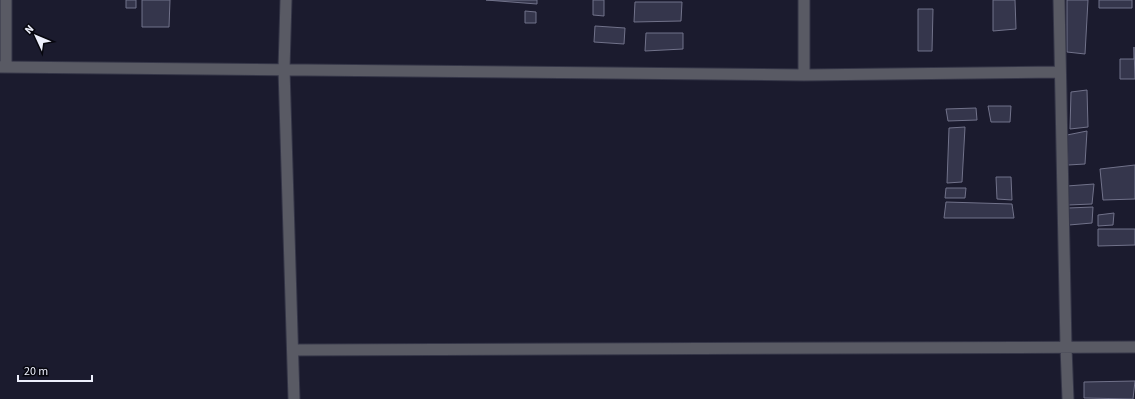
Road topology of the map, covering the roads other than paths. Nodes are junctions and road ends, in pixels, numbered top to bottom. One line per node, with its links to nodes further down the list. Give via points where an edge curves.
1 (6, 0): 5 (street)
2 (286, 0): 6 (street)
3 (804, 0): 8 (street)
4 (1059, 0): 7 (street)
5 (3, 67): 6 (street)
6 (284, 69): 8 (street); 11 (street)
7 (1060, 72): 8 (street); 9 (street)
8 (804, 75)
9 (1066, 347): 10 (street); 11 (street); 13 (street)
10 (1135, 347)
11 (293, 350): 12 (street)
12 (294, 399)
13 (1068, 399)

